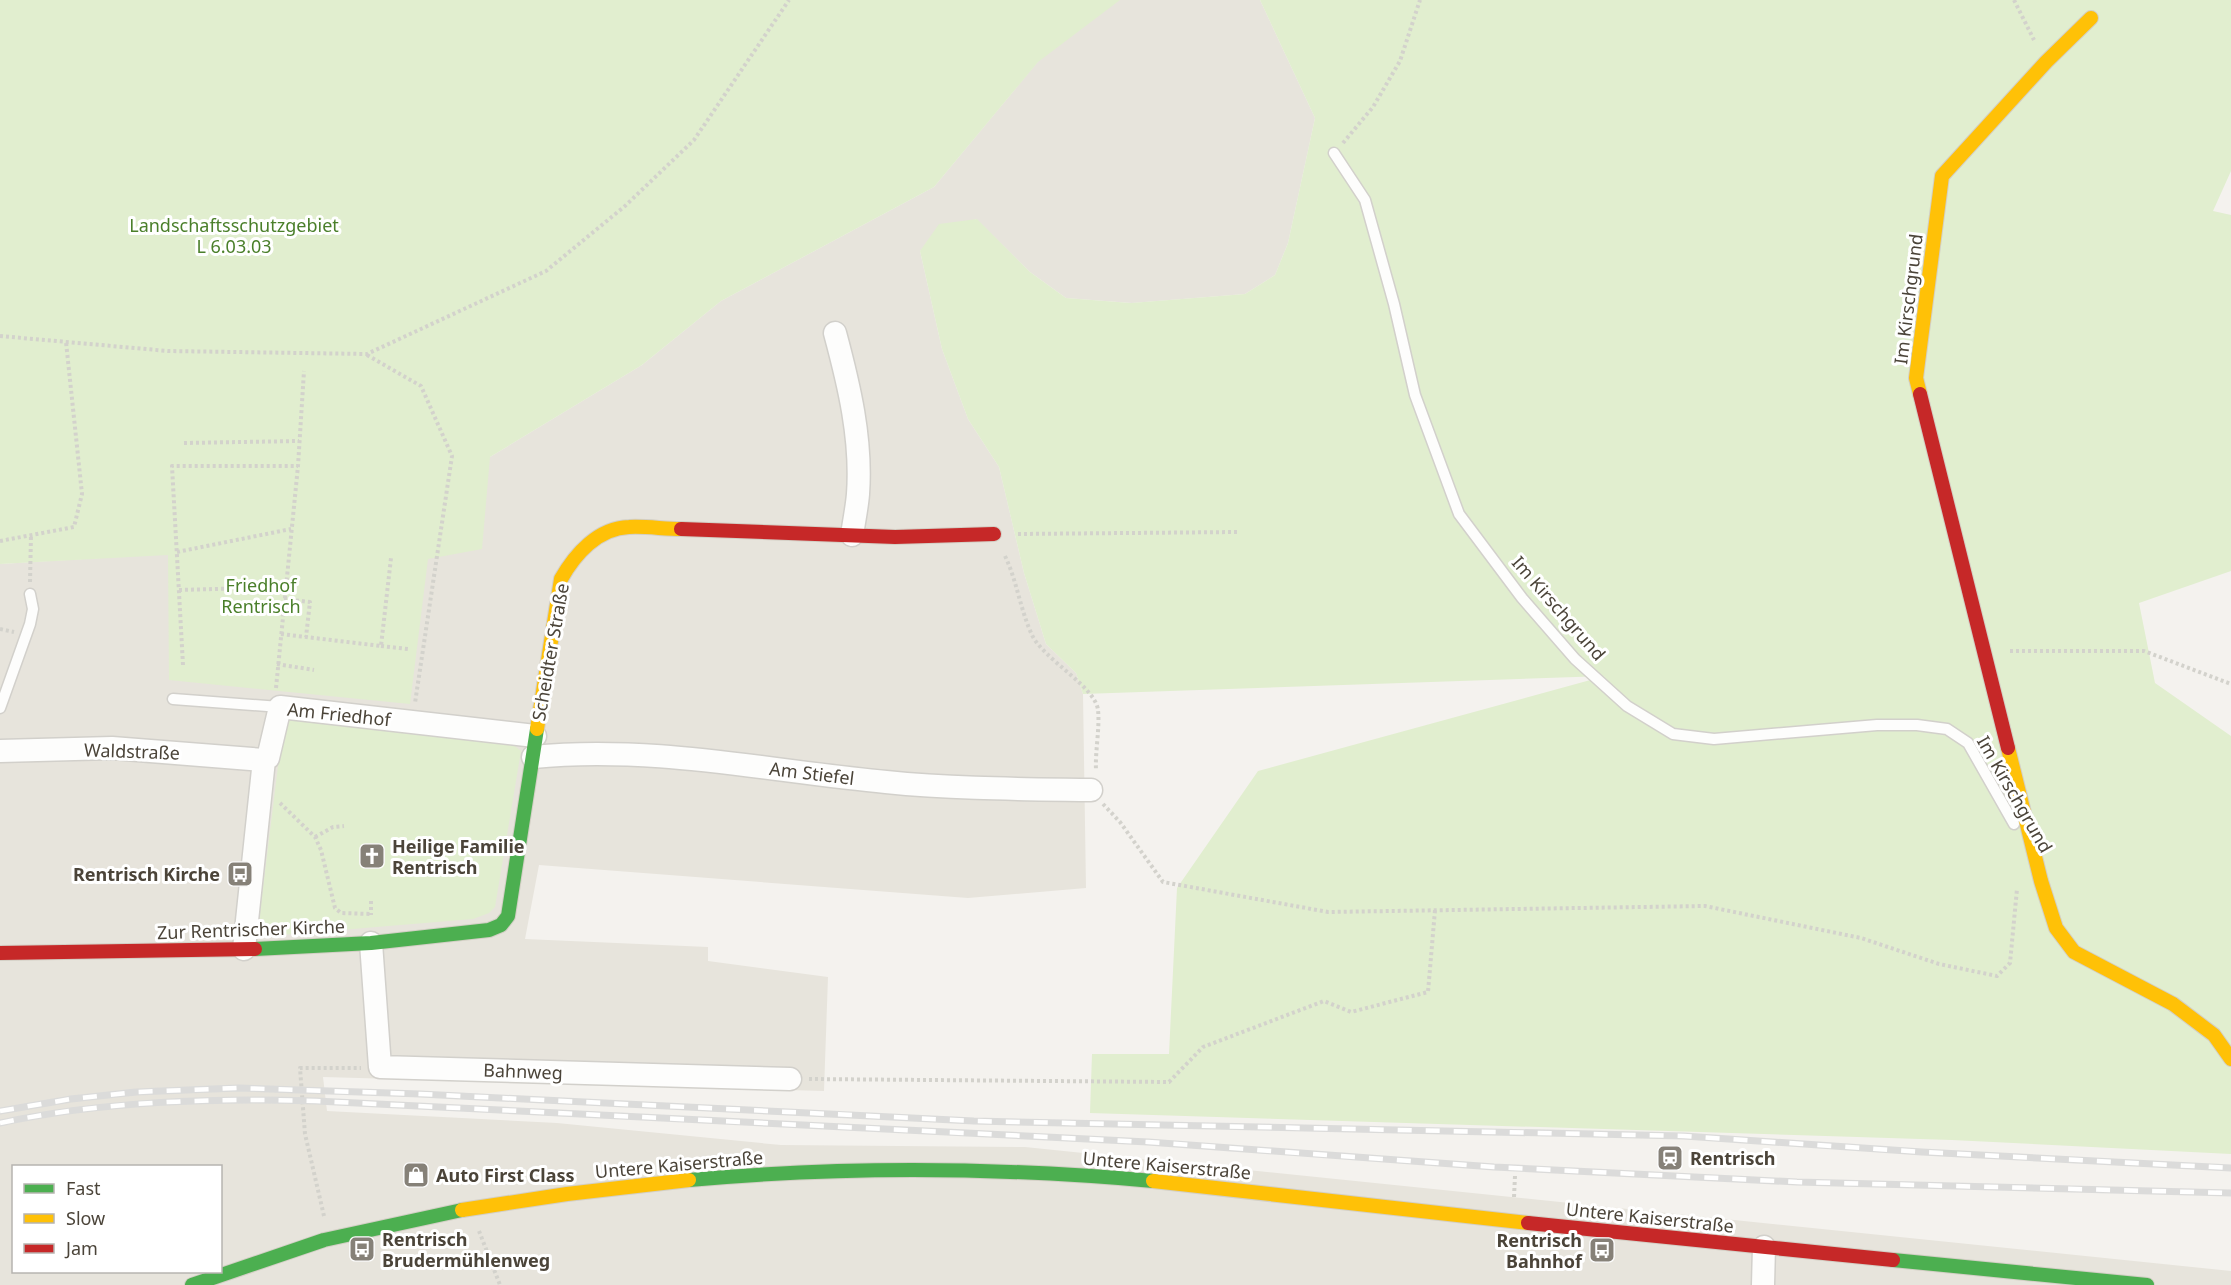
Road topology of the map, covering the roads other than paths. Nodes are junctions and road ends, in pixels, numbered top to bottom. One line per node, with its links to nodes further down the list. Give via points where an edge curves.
1 (2091, 18): 14 (street, Im Kirschgrund, via 1942,176 1916,378)
2 (1334, 153): 14 (lane, Im Kirschgrund, via 1365,200 1415,395 1459,513 1522,598 1575,659 1627,705 1673,734 1714,739 1877,725 1947,729 1968,743 2032,854)
3 (835, 333): 5 (street, via 856,433 858,494)
4 (994, 534): 5 (street, Scheidter Straße)
5 (852, 535): 10 (street, Scheidter Straße, via 627,527 591,540 569,562 561,579)
6 (30, 594): 9 (lane, via 30,624)
7 (173, 699): 8 (lane)
8 (277, 706): 10 (street, Am Friedhof, via 412,722); 12 (street, Am Friedhof, via 268,758)
9 (0, 708)
10 (534, 747): 13 (street, Am Stiefel, via 571,754 683,759 971,788); 15 (street, Scheidter Straße, via 508,916)
11 (0, 751): 12 (street, Waldstraße, via 112,748)
12 (264, 760): 17 (street, Am Friedhof)
13 (1093, 781)
14 (2039, 874): 19 (street, Im Kirschgrund, via 2056,928 2074,952 2173,1004 2214,1035)
15 (501, 925): 16 (street, Zur Rentrischer Kirche, via 489,930)
16 (371, 932): 17 (street, Zur Rentrischer Kirche); 20 (street, Bahnweg, via 380,1067)
17 (244, 949): 18 (street, Zur Rentrischer Kirche)
18 (0, 952)
19 (2231, 1059)
20 (790, 1079)
21 (1764, 1247): 22 (street, Untere Kaiserstraße, via 1058,1173 870,1170 599,1189 473,1207 329,1239); 23 (street); 24 (street, Untere Kaiserstraße)
22 (192, 1285)
23 (1763, 1285)
24 (2147, 1285)

